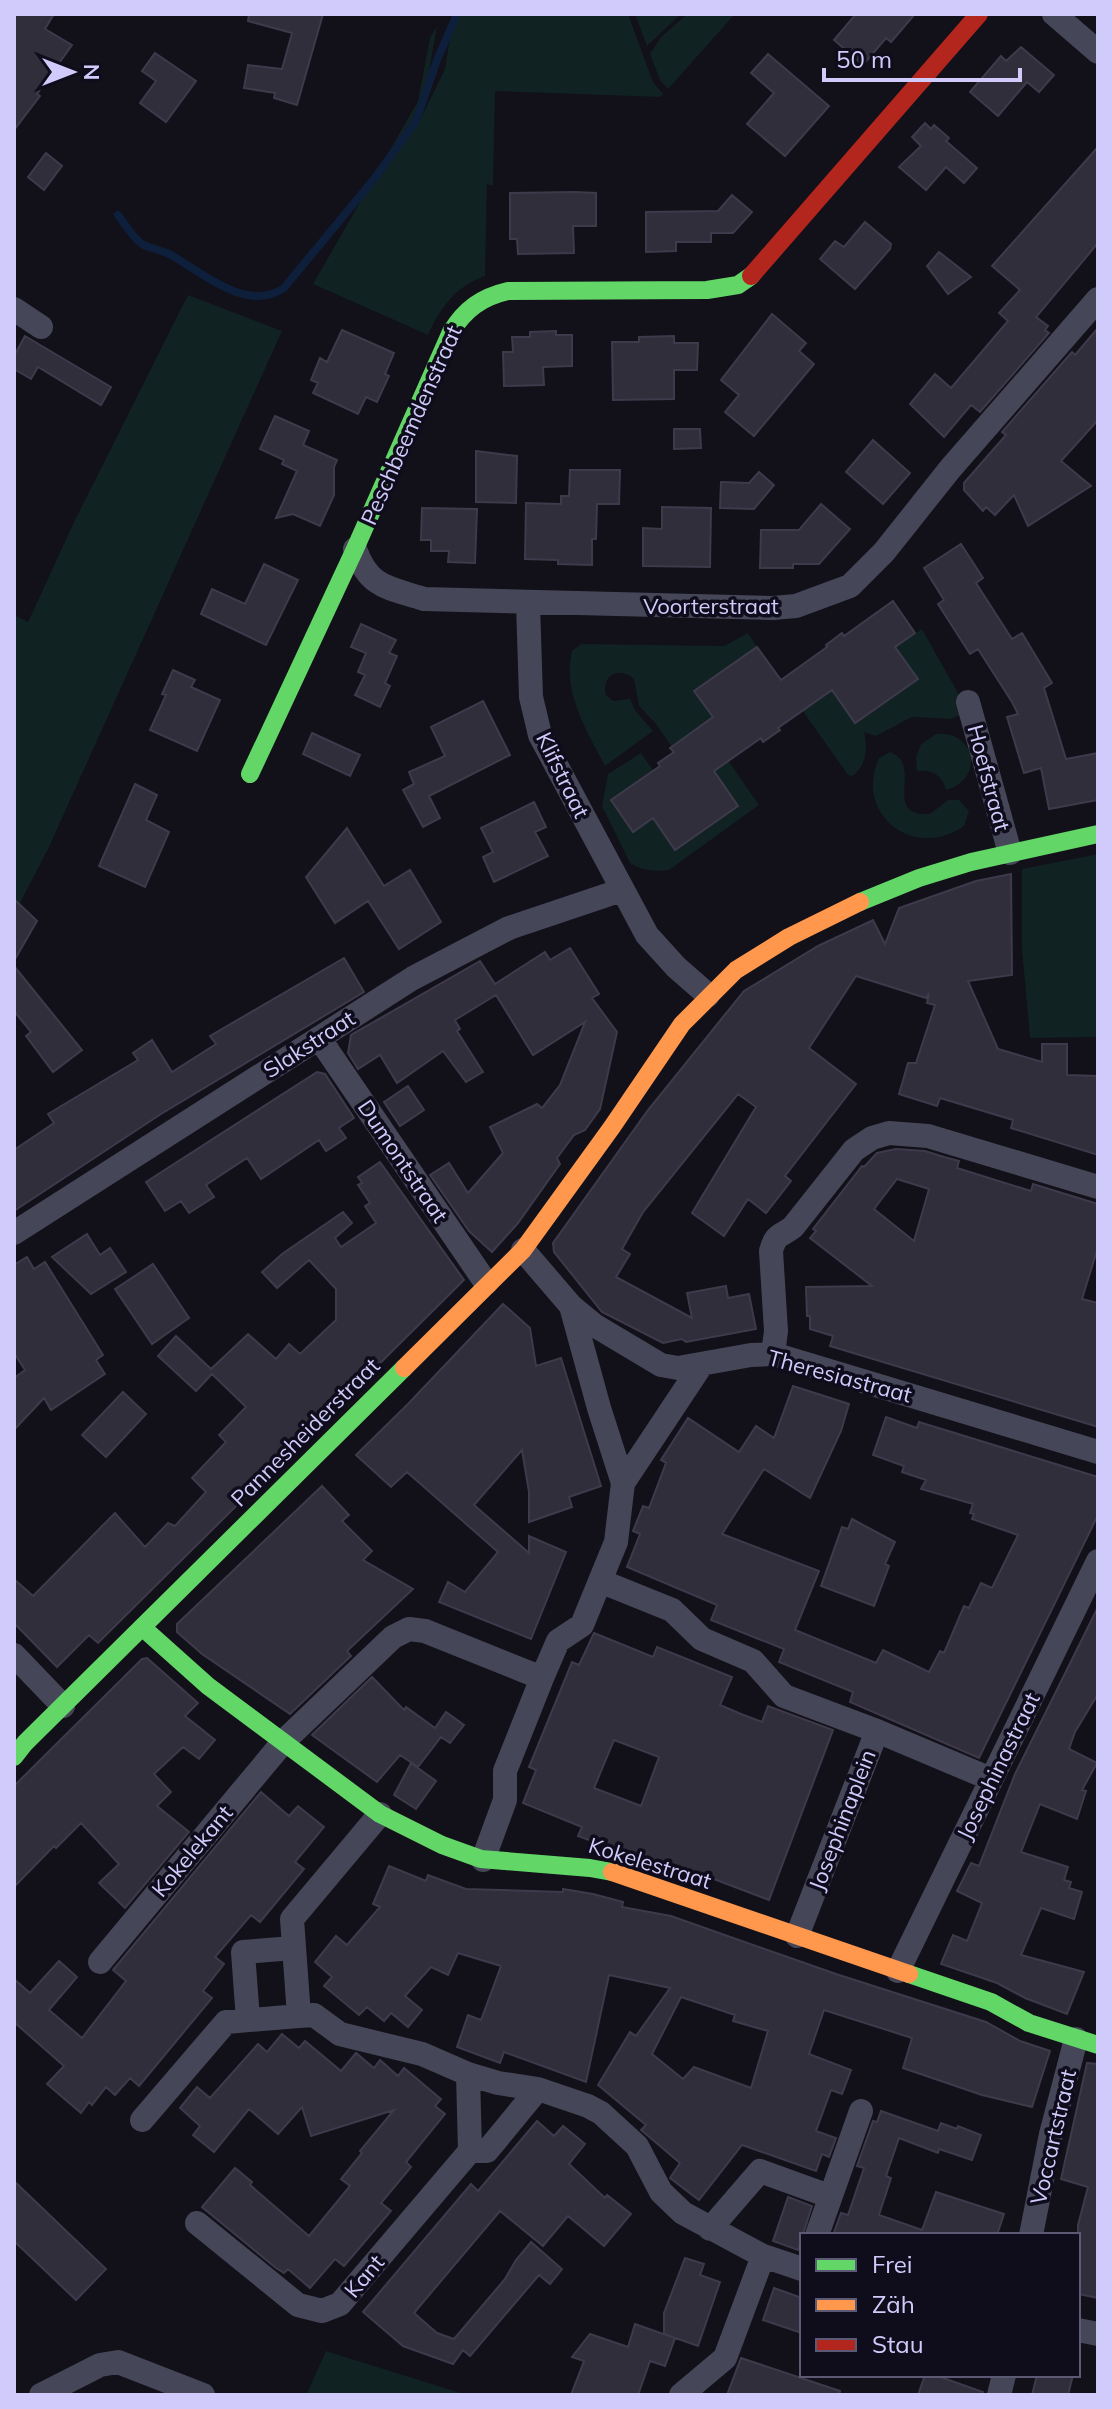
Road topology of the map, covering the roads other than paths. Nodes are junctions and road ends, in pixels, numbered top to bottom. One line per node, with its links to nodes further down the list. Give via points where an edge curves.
1 (979, 14): 7 (street, Peschbeemdenstraat, via 738,285 707,290 508,291 476,301 462,312)
2 (1054, 14): 3 (street)
3 (1098, 52)
4 (1098, 299): 8 (street, Voorterstraat, via 850,586 796,606 773,608)
5 (14, 309): 6 (street)
6 (41, 327)
7 (355, 549): 8 (street, Voorterstraat, via 363,570 379,584 424,599); 10 (street, Peschbeemdenstraat)
8 (528, 604): 13 (street, Klifstraat, via 531,697 540,735)
9 (968, 702): 12 (street, Hoefstraat)
10 (250, 774)
11 (1098, 834): 12 (street, Pannesheiderstraat)
12 (1010, 853): 14 (street, Pannesheiderstraat, via 919,878 849,906 736,970)
13 (622, 890): 14 (street, Klifstraat, via 647,935); 15 (street, Slakstraat, via 509,928 413,978)
14 (708, 995): 18 (street, Pannesheiderstraat, via 682,1024)
15 (319, 1038): 17 (street, Slakstraat); 19 (street, Dumontstraat)
16 (1098, 1187): 21 (street, via 928,1136 889,1133 872,1138 854,1150 793,1227 774,1242)
17 (14, 1233)
18 (523, 1250): 19 (street, Pannesheiderstraat); 20 (street, Theresiastraat)
19 (486, 1283): 27 (street, Pannesheiderstraat)
20 (571, 1306): 22 (street, Theresiastraat, via 661,1365); 24 (street)
21 (773, 1354): 22 (street, Theresiastraat); 23 (street, Theresiastraat)
22 (702, 1364): 24 (street)
23 (1098, 1452)
24 (623, 1483): 26 (street, via 616,1542)
25 (1098, 1561): 34 (street, Josephinastraat)
26 (600, 1581): 29 (street, via 582,1625 558,1641); 31 (street, via 672,1610 702,1639 753,1661 784,1696)
27 (142, 1627): 30 (street, Pannesheiderstraat); 32 (street, Kokelestraat, via 208,1686)
28 (14, 1655): 30 (street)
29 (542, 1678): 32 (street, Kokelekant, via 409,1629 393,1637); 36 (street, via 505,1771 505,1800)
30 (63, 1706): 33 (street, Pannesheiderstraat)
31 (877, 1731): 34 (street, Josephinaplein); 37 (street, Josephinaplein)
32 (284, 1741): 35 (street, Kokelestraat); 39 (street, Kokelekant)
33 (14, 1757)
34 (991, 1779): 40 (street, Josephinastraat)
35 (380, 1814): 36 (street, Kokelestraat, via 457,1853); 38 (street, via 292,1919)
36 (483, 1860): 37 (street, Kokelestraat, via 605,1870)
37 (797, 1936): 40 (street, Kokelestraat)
38 (293, 1948): 41 (street); 42 (street, via 243,1952)
39 (100, 1962)
40 (898, 1971): 43 (street, Kokelestraat)
41 (299, 2016): 42 (street); 44 (street, via 314,2015 340,2034 422,2054)
42 (248, 2020): 47 (street, via 226,2022)
43 (1087, 2042): 53 (street, Voccartstraat, via 1051,2134)
44 (468, 2074): 45 (street); 48 (street)
45 (538, 2089): 48 (street, Kant, via 487,2151); 51 (street, via 601,2113 637,2146 661,2192)
46 (861, 2111): 49 (street)
47 (142, 2120)
48 (470, 2151): 50 (street, Kant, via 340,2304 322,2311 298,2305)
49 (829, 2196): 51 (street, via 760,2171); 52 (street)
50 (197, 2223)
51 (710, 2229): 54 (street)
52 (818, 2233)
53 (1031, 2233)
54 (763, 2256): 55 (street); 58 (street, via 725,2358)
55 (800, 2268)
56 (41, 2395): 57 (street, via 100,2365 118,2362)
57 (203, 2395)
58 (681, 2395)

